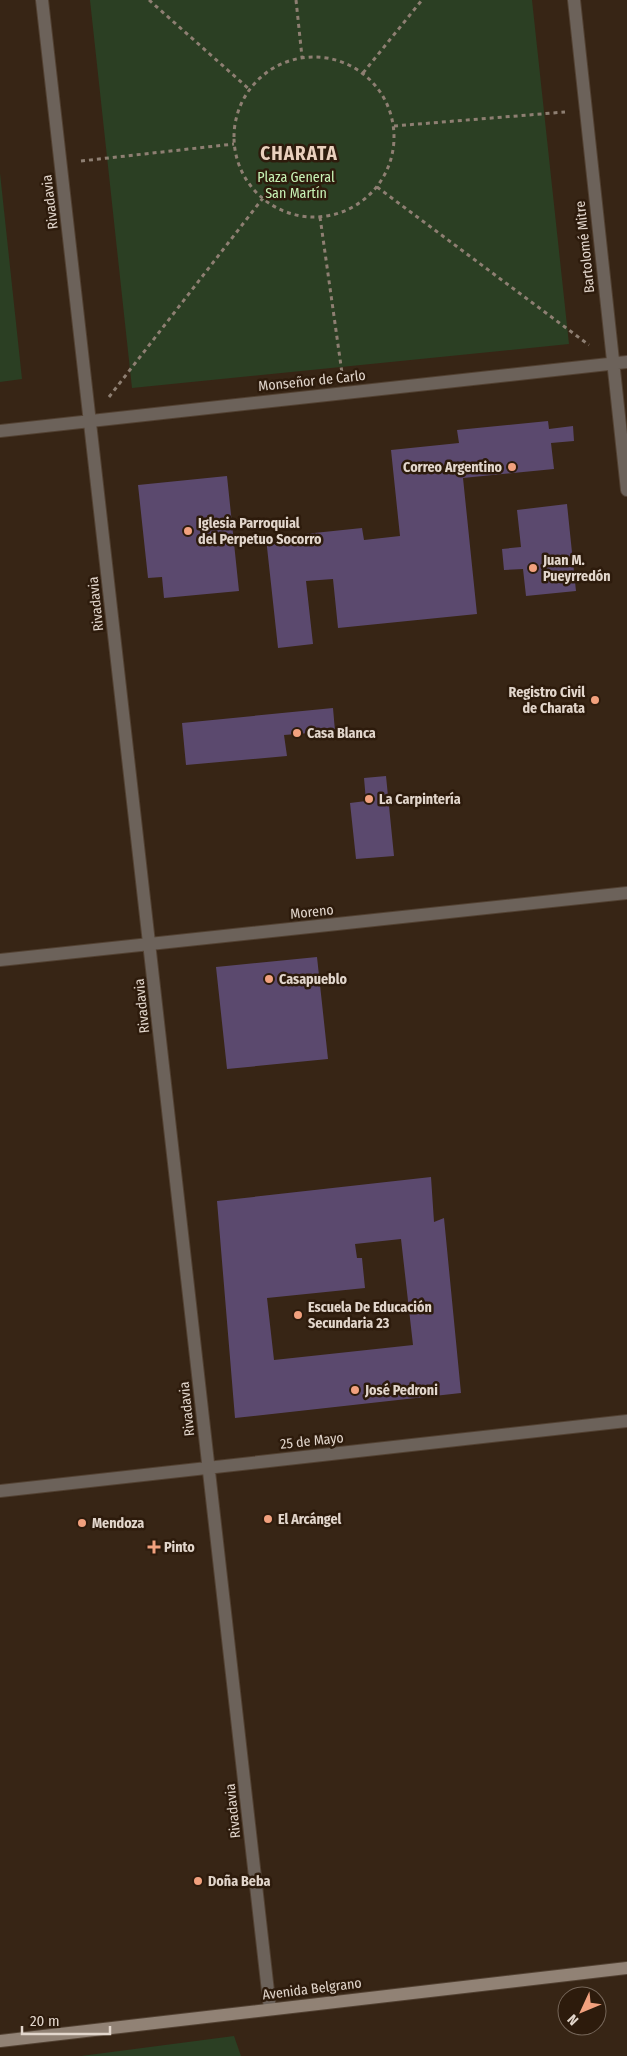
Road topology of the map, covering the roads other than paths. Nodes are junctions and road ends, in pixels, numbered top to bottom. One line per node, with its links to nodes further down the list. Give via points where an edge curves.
1 (42, 0): 5 (street, Rivadavia)
2 (574, 0): 4 (street, Bartolomé Mitre)
3 (627, 362): 4 (street, Monseñor de Carlo)
4 (613, 364): 5 (street, Monseñor de Carlo); 7 (street, Bartolomé Mitre)
5 (90, 421): 6 (street, Monseñor de Carlo); 9 (street, Rivadavia)
6 (0, 431)
7 (627, 490)
8 (627, 892): 9 (street, Moreno)
9 (150, 944): 10 (street, Moreno); 12 (street, Rivadavia)
10 (0, 960)
11 (627, 1421): 12 (street, 25 de Mayo)
12 (209, 1468): 13 (street, 25 de Mayo); 15 (street, Rivadavia)
13 (0, 1491)
14 (627, 1968): 15 (main road, Avenida Belgrano)
15 (270, 2010): 16 (main road, Avenida Belgrano)
16 (0, 2041)

